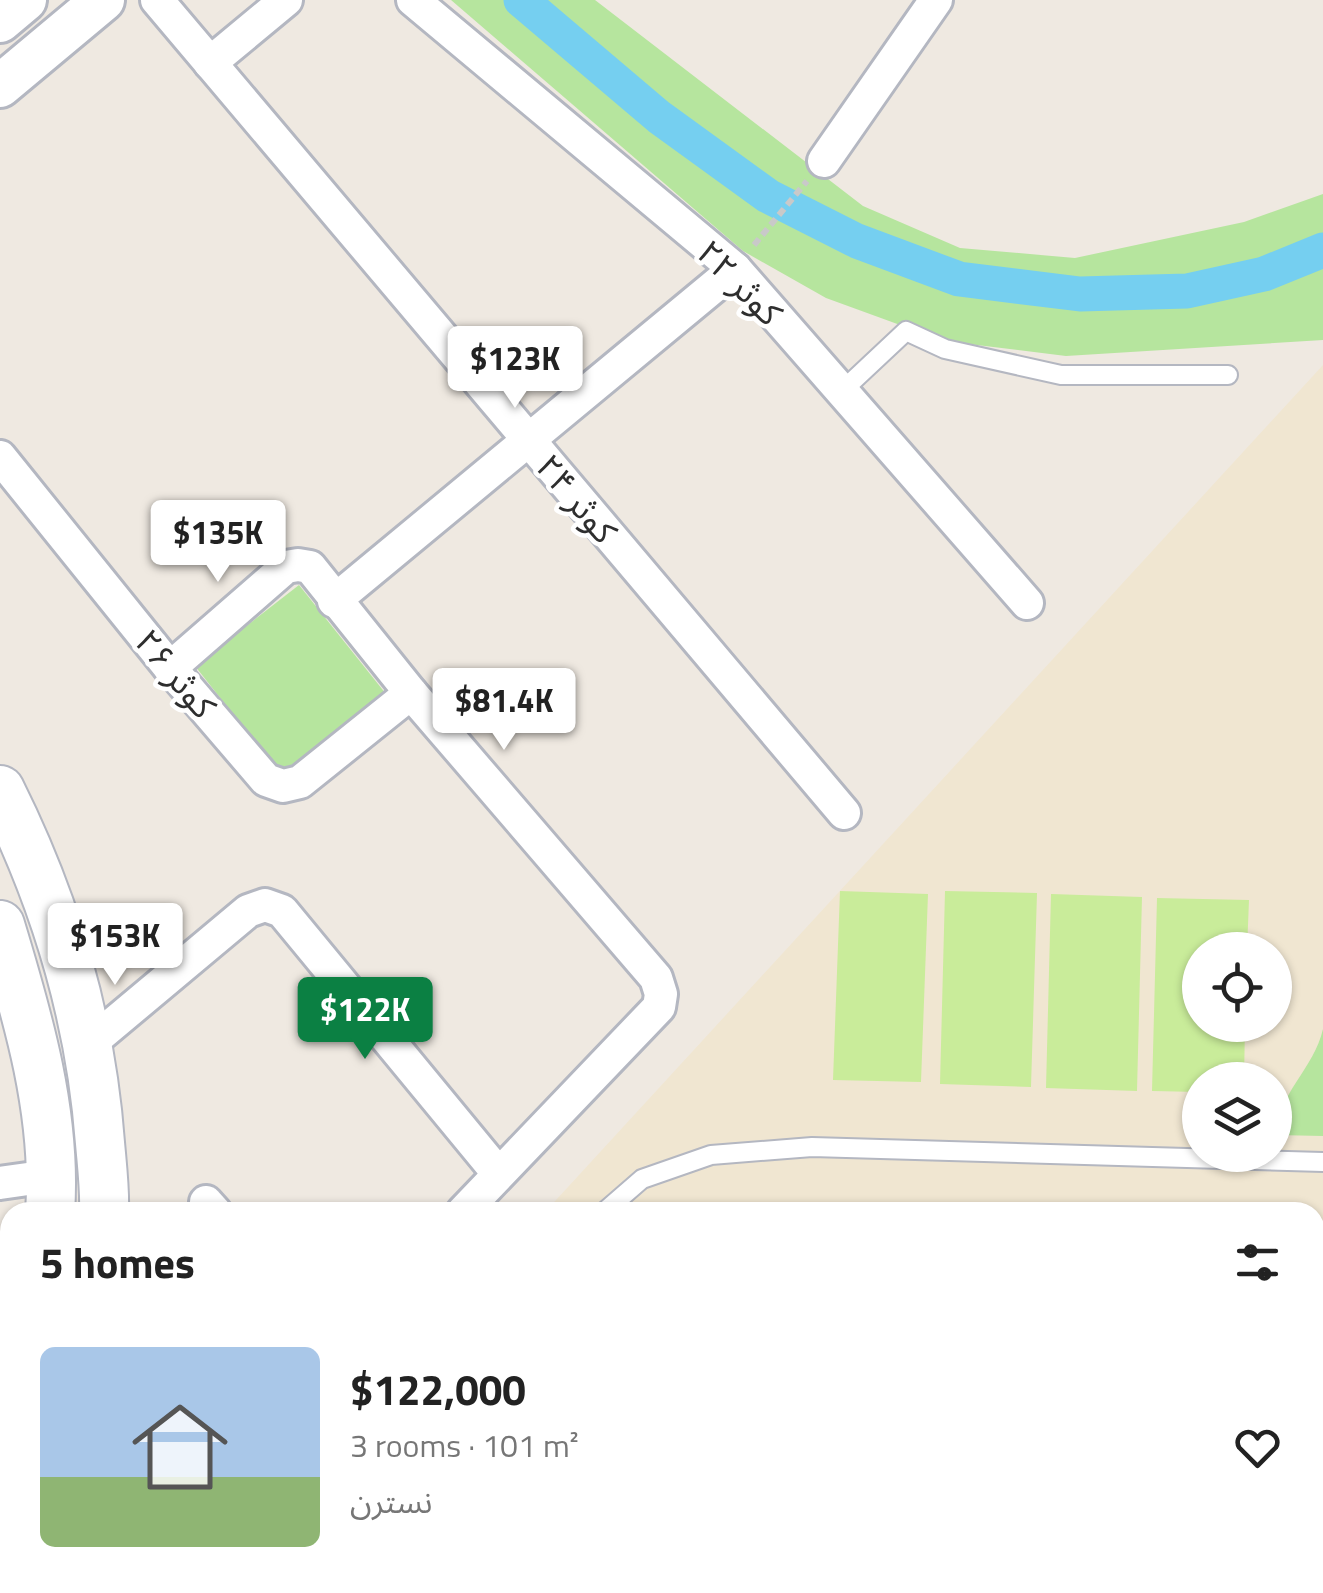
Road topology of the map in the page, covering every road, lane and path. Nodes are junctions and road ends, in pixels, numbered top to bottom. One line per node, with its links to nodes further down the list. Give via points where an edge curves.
1 (25, 0): 7 (street)
2 (103, 0): 9 (street)
3 (157, 0): 8 (street, کوثر ۲۴)
4 (286, 0): 8 (street)
5 (413, 0): 11 (street, کوثر ۲۲)
6 (922, 5): 10 (street)
7 (0, 21)
8 (210, 63): 14 (street, کوثر ۲۴)
9 (0, 86)
10 (824, 160): 11 (path)
11 (734, 269): 13 (street, کوثر ۲۲); 14 (street)
12 (1228, 375): 13 (lane, via 1061,375 945,349 906,332)
13 (842, 392): 17 (street, کوثر ۲۲)
14 (528, 441): 16 (street); 21 (street, کوثر ۲۴)
15 (0, 456): 18 (street, کوثر ۲۶)
16 (334, 601): 18 (street, via 310,567 286,567); 19 (street)
17 (1027, 604)
18 (170, 668): 19 (street, کوثر ۲۶, via 266,780 283,786 300,782)
19 (411, 693): 25 (street, via 656,978 662,994 659,1007)
20 (0, 790): 23 (main road, via 29,848)
21 (844, 813)
22 (0, 925): 27 (main road, via 46,1110)
23 (88, 1045): 25 (street, via 248,911 265,905 282,911); 28 (main road)
24 (1323, 1162): 30 (lane, via 812,1147 711,1154 642,1180)
25 (498, 1174): 29 (street)
26 (0, 1183): 27 (street)
27 (50, 1194)
28 (103, 1202)
29 (472, 1202)
30 (616, 1202)

